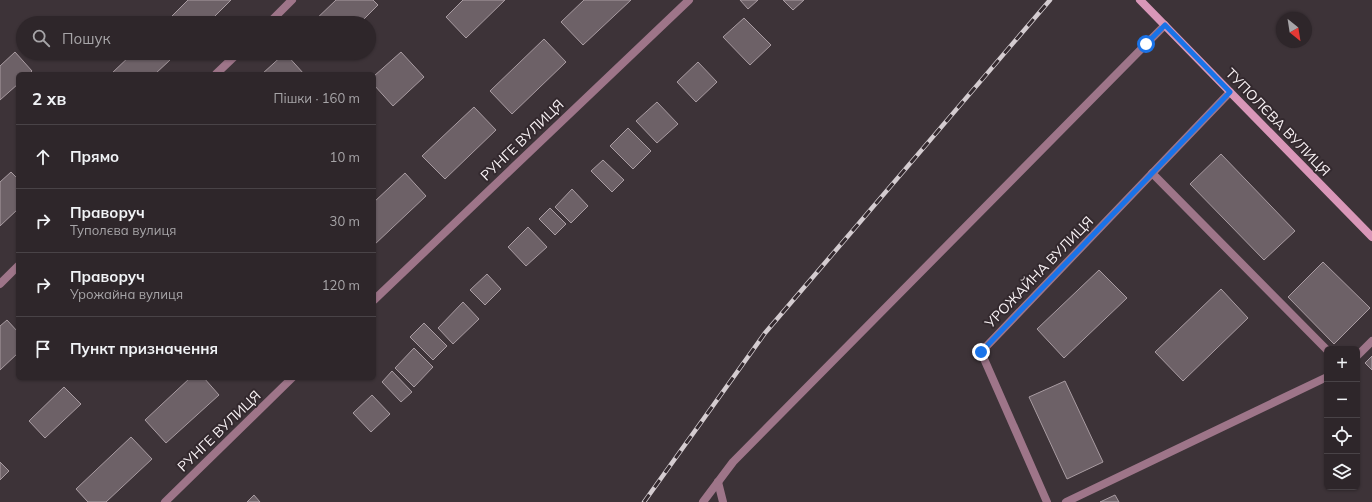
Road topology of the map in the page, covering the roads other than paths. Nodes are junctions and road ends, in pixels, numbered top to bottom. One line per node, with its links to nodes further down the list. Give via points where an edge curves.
1 (292, 0): 4 (street)
2 (689, 0): 13 (street, РУНГЕ ВУЛИЦЯ)
3 (1140, 0): 5 (main road, ТУПОЛЄВА ВУЛИЦЯ)
4 (276, 16)
5 (1165, 25): 8 (main road, ТУПОЛЄВА ВУЛИЦЯ); 19 (street, via 733,462)
6 (231, 60): 7 (street)
7 (218, 72)
8 (1230, 92): 9 (street, УРОЖАЙНА ВУЛИЦЯ); 10 (main road, ТУПОЛЄВА ВУЛИЦЯ)
9 (1152, 173): 15 (street); 23 (street, УРОЖАЙНА ВУЛИЦЯ, via 981,352)
10 (1372, 237)
11 (16, 268): 12 (street)
12 (0, 284)
13 (376, 298)
14 (1372, 341): 16 (street)
15 (1324, 347)
16 (1360, 353)
17 (1324, 378): 24 (street)
18 (290, 380): 20 (street, РУНГЕ ВУЛИЦЯ)
19 (718, 482): 21 (street); 22 (street)
20 (165, 502)
21 (703, 502)
22 (722, 502)
23 (1047, 502)
24 (1066, 502)

